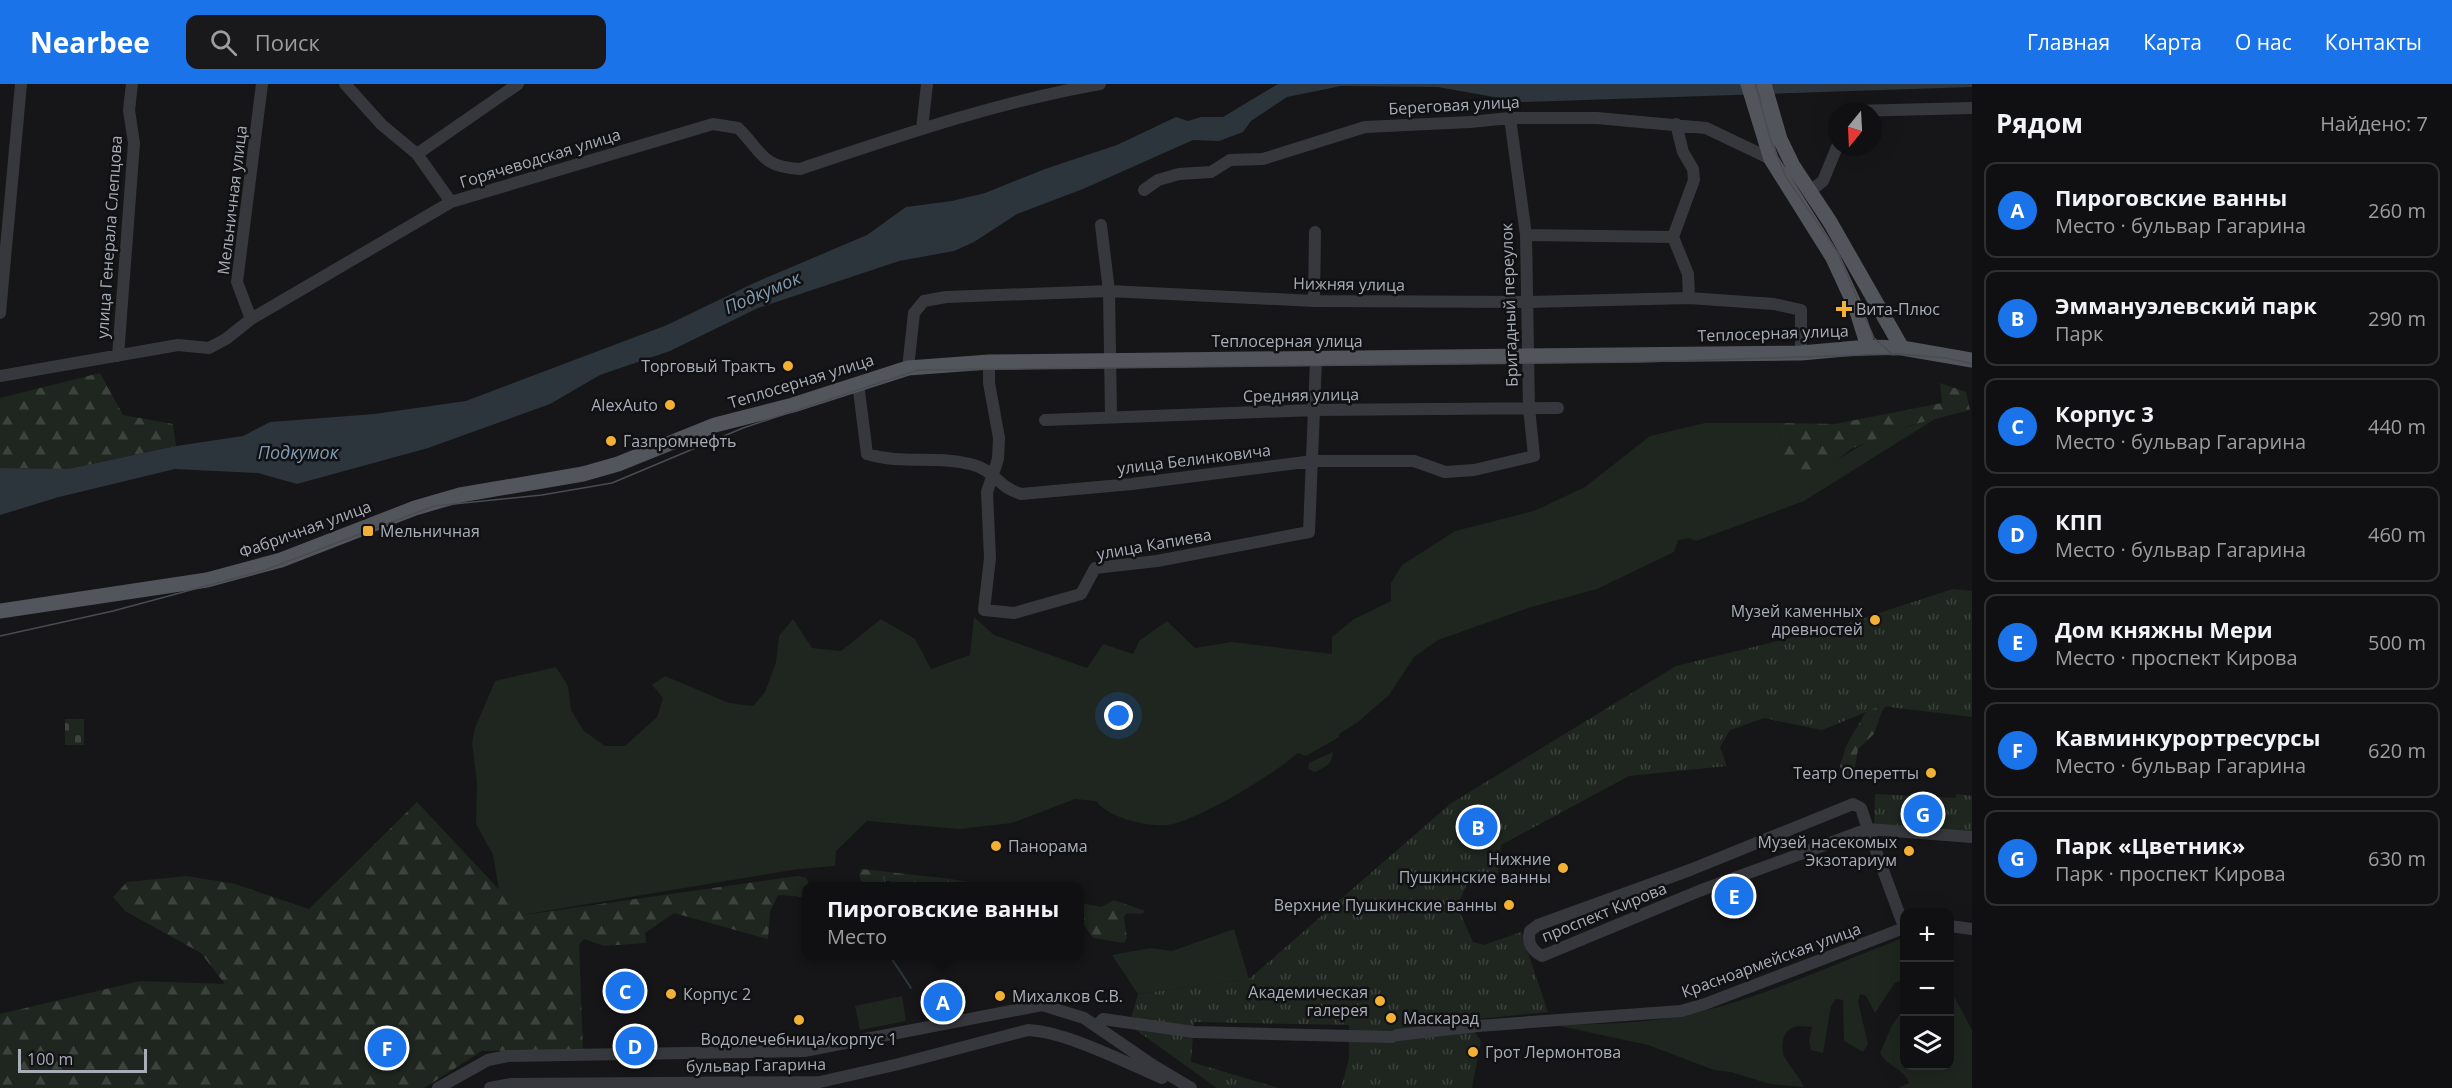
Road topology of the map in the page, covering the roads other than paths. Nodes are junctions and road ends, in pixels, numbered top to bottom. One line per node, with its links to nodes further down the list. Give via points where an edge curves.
1 (21, 84): 29 (street)
2 (132, 84): 34 (street, улица Генерала Слепцова, via 129,110 134,143)
3 (262, 84): 30 (street, Мельничная улица, via 237,282)
4 (345, 84): 15 (street, via 382,125)
5 (518, 84): 15 (street)
6 (927, 84): 14 (street)
7 (1100, 84): 14 (street, Горячеводская улица, via 1048,93)
8 (1748, 84): 17 (main road)
9 (1764, 84): 19 (main road, via 1780,139)
10 (1972, 108): 11 (street)
11 (1882, 110)
12 (1510, 117): 13 (street, Береговая улица); 18 (street, Береговая улица, via 1365,127 1263,159 1230,160 1211,172 1179,174 1158,180); 23 (street, Бригадный переулок)
13 (1676, 124): 17 (street, Береговая улица, via 1706,128); 24 (street, via 1694,180)
14 (922, 129): 20 (street, Горячеводская улица, via 800,169 769,164 738,128 713,124)
15 (417, 154): 20 (street)
16 (1833, 156): 19 (street, via 1823,181)
17 (1771, 159): 31 (main road, via 1833,258 1856,308)
18 (1144, 190)
19 (1809, 192): 32 (main road)
20 (451, 202): 30 (street, Горячеводская улица)
21 (1101, 225): 25 (street)
22 (1315, 232): 27 (street)
23 (1526, 235): 24 (street); 28 (street, Бригадный переулок)
24 (1673, 237): 26 (street, via 1688,274)
25 (1108, 291): 27 (street, Нижняя улица); 38 (street); 40 (street, Нижняя улица, via 946,297 924,302 914,313)
26 (1689, 298): 28 (street, Нижняя улица); 33 (street, Нижняя улица, via 1774,304 1801,310)
27 (1314, 301): 28 (street, Нижняя улица)
28 (1528, 302): 35 (street, Бригадный переулок)
29 (0, 313)
30 (251, 319): 34 (street, Горячеводская улица, via 209,348 178,345)
31 (1868, 347): 32 (main road, Теплосерная улица); 33 (main road, Теплосерная улица)
32 (1902, 348): 37 (main road, Теплосерная улица)
33 (1802, 353): 35 (main road, Теплосерная улица)
34 (118, 356): 41 (street, Горячеводская улица)
35 (1528, 356): 36 (main road, Теплосерная улица); 43 (street, Бригадный переулок)
36 (1316, 360): 38 (main road, Теплосерная улица); 45 (street)
37 (1972, 360)
38 (1110, 361): 39 (main road, Теплосерная улица); 46 (street)
39 (989, 362): 40 (main road, Теплосерная улица); 51 (street, via 999,438)
40 (908, 368): 42 (main road, Теплосерная улица)
41 (0, 376)
42 (858, 383): 50 (main road, Теплосерная улица, via 715,425); 51 (street, улица Белинковича, via 867,454 889,461 949,460)
43 (1528, 408): 44 (street, Средняя улица); 45 (street, Средняя улица); 48 (street, Бригадный переулок)
44 (1558, 408)
45 (1314, 410): 46 (street, Средняя улица); 49 (street)
46 (1111, 417): 47 (street, Средняя улица)
47 (1045, 420)
48 (1534, 456): 49 (street, улица Белинковича, via 1474,470 1445,472 1414,461)
49 (1313, 461): 51 (street, улица Белинковича, via 1021,494 1005,489); 51 (street, улица Капиева, via 1309,532 1157,561 1095,568 1081,594 1014,613 984,610 990,558 987,492)
50 (618, 464): 52 (main road, Фабричная улица, via 584,474 460,495 415,508 281,560 228,575)
51 (995, 474)
52 (0, 611)
53 (1868, 829): 54 (street, проспект Кирова); 55 (street, проспект Кирова, via 1861,808 1849,805); 56 (street, проспект Кирова); 57 (street, Красноармейская улица)
54 (1972, 837)
55 (1690, 870): 56 (street); 56 (street, проспект Кирова, via 1538,925 1529,934 1532,948 1542,956)
56 (1699, 891)
57 (1900, 915)
58 (1954, 927): 59 (street)
59 (1972, 929)
60 (1900, 930): 61 (street, Красноармейская улица, via 1681,1011 1394,1036 1194,1032 1103,1019)
61 (1096, 1026): 62 (street, бульвар Гагарина, via 1061,1010 1028,1006 804,1051 508,1056 488,1060); 64 (street, бульвар Гагарина)
62 (438, 1088)
63 (490, 1088): 64 (street, бульвар Гагарина, via 511,1084 820,1082 1028,1030 1049,1033)
64 (1189, 1088)

